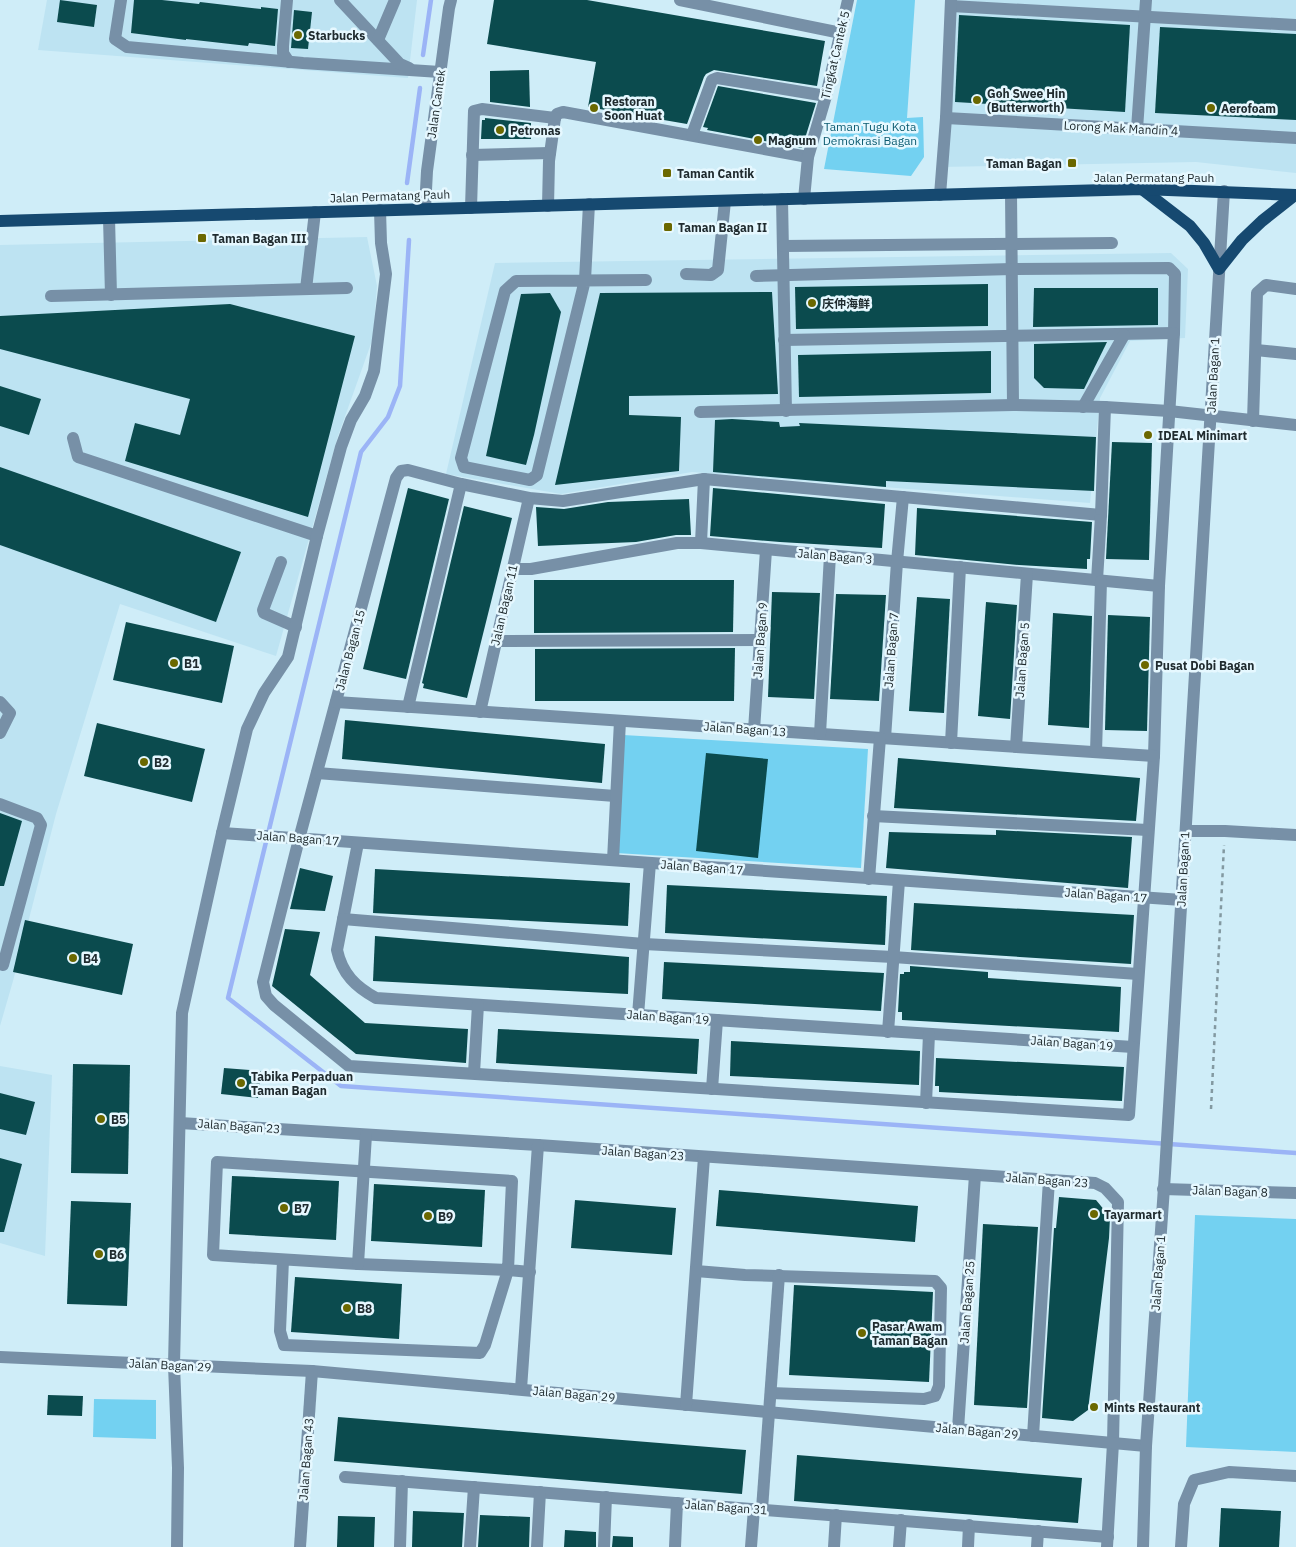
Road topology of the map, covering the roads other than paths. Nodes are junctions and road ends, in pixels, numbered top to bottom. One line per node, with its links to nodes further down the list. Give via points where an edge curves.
1 (121, 0): 15 (street, via 115,39 127,47)
2 (288, 0): 15 (street, via 283,46)
3 (340, 0): 14 (street)
4 (396, 0): 14 (street)
5 (452, 0): 17 (street, Jalan Cantek)
6 (680, 0): 10 (street)
7 (848, 0): 13 (street, Tingkat Cantek 5)
8 (1146, 0): 11 (street)
9 (951, 3): 11 (street); 20 (street)
10 (730, 5): 13 (street)
11 (1145, 17): 12 (street); 21 (street)
12 (1296, 25)
13 (841, 33): 18 (street, Tingkat Cantek 5)
14 (378, 40): 16 (street, via 400,64)
15 (289, 62): 16 (street)
16 (411, 69): 17 (street)
17 (434, 72): 38 (street, Jalan Cantek)
18 (826, 96): 22 (street, via 717,78 712,80); 26 (street, Tingkat Cantek 5)
19 (554, 118): 22 (street, via 563,112); 24 (street); 25 (street, via 478,109 474,111)
20 (946, 118): 21 (street, Lorong Mak Mandin 4); 30 (street)
21 (1137, 129): 23 (street, Lorong Mak Mandin 4)
22 (692, 135): 26 (street)
23 (1296, 138)
24 (550, 153): 25 (street); 36 (street)
25 (472, 155): 37 (street)
26 (808, 156): 32 (street, Tingkat Cantek 5)
27 (1142, 189): 28 (main road, Jalan Permatang Pauh); 29 (main road, Jalan Permatang Pauh); 46 (main road, via 1190,226)
28 (1224, 191): 31 (main road, Jalan Permatang Pauh); 46 (street, Jalan Bagan 1)
29 (1011, 193): 30 (main road, Jalan Permatang Pauh); 44 (street)
30 (940, 195): 32 (main road, Jalan Permatang Pauh)
31 (1296, 195): 46 (main road, via 1262,220)
32 (804, 198): 33 (main road, Jalan Permatang Pauh)
33 (782, 199): 34 (main road, Jalan Permatang Pauh); 45 (street)
34 (725, 201): 35 (main road, Jalan Permatang Pauh); 48 (street, via 718,270 711,275)
35 (589, 204): 36 (main road, Jalan Permatang Pauh); 51 (street)
36 (548, 206): 37 (main road, Jalan Permatang Pauh)
37 (470, 208): 38 (main road, Jalan Permatang Pauh)
38 (424, 209): 39 (main road, Jalan Permatang Pauh)
39 (385, 210): 40 (main road, Jalan Permatang Pauh); 79 (street, via 381,243 386,274 374,371 341,446)
40 (315, 212): 41 (main road, Jalan Permatang Pauh); 55 (street)
41 (109, 218): 42 (main road, Jalan Permatang Pauh); 56 (street)
42 (0, 221)
43 (1112, 243): 44 (street)
44 (1012, 244): 45 (street); 47 (street)
45 (783, 246): 50 (street)
46 (1219, 269): 70 (street, Jalan Bagan 1)
47 (1012, 270): 50 (street); 58 (street, via 1169,268 1175,274); 60 (street)
48 (686, 274)
49 (756, 276): 50 (street)
50 (783, 276): 61 (street)
51 (585, 280): 51 (street, via 537,475 530,480 464,466 461,458 505,291 516,280); 52 (street)
52 (646, 280)
53 (347, 288): 55 (street)
54 (1296, 288): 62 (street, via 1266,285 1257,293)
55 (306, 290): 56 (street)
56 (111, 295): 57 (street)
57 (51, 296)
58 (1174, 333): 59 (street); 68 (street)
59 (1124, 335): 60 (street); 65 (street)
60 (1013, 336): 61 (street); 64 (street)
61 (784, 340): 67 (street)
62 (1256, 350): 63 (street); 71 (street)
63 (1296, 354)
64 (1013, 405): 65 (street); 67 (street)
65 (1084, 407): 66 (street)
66 (1104, 407): 68 (street); 78 (street)
67 (786, 411): 69 (street)
68 (1169, 411): 70 (street); 89 (street)
69 (700, 412)
70 (1211, 415): 71 (street); 111 (street, Jalan Bagan 1)
71 (1253, 421): 72 (street)
72 (1296, 425)
73 (73, 438): 79 (street, via 78,457)
74 (704, 479): 76 (street); 77 (street, via 563,501); 80 (street)
75 (461, 484): 77 (street); 94 (street, Jalan Bagan 15, via 408,470 401,471 396,478); 95 (street)
76 (903, 497): 78 (street); 84 (street, Jalan Bagan 7)
77 (529, 498): 86 (street, Jalan Bagan 11)
78 (1102, 515): 88 (street)
79 (317, 536): 90 (street)
80 (701, 543): 81 (street, Jalan Bagan 3); 86 (street, Jalan Bagan 3, via 677,543 531,569)
81 (766, 550): 82 (street, Jalan Bagan 3); 91 (street, Jalan Bagan 9)
82 (830, 556): 84 (street, Jalan Bagan 3); 100 (street)
83 (281, 562): 90 (street, via 262,610)
84 (897, 562): 85 (street, Jalan Bagan 3); 101 (street, Jalan Bagan 7)
85 (960, 568): 87 (street, Jalan Bagan 3); 102 (street)
86 (512, 569): 92 (street, Jalan Bagan 11)
87 (1027, 574): 88 (street, Jalan Bagan 3); 103 (street, Jalan Bagan 5)
88 (1099, 580): 89 (street, Jalan Bagan 3); 104 (street)
89 (1159, 586): 105 (street)
90 (296, 627): 112 (street, via 288,657 264,693 247,729)
91 (759, 640): 92 (street); 98 (street, Jalan Bagan 9)
92 (496, 641): 96 (street, Jalan Bagan 11)
93 (0, 702): 99 (street, via 10,713)
94 (336, 702): 95 (street, Jalan Bagan 13); 106 (street, Jalan Bagan 15)
95 (408, 707): 96 (street, Jalan Bagan 13)
96 (480, 712): 97 (street, Jalan Bagan 13)
97 (620, 721): 98 (street, Jalan Bagan 13); 107 (street)
98 (754, 730): 100 (street, Jalan Bagan 13)
99 (0, 733)
100 (820, 734): 101 (street, Jalan Bagan 13)
101 (883, 738): 102 (street, Jalan Bagan 13); 109 (street, Jalan Bagan 7)
102 (951, 743): 103 (street, Jalan Bagan 13)
103 (1016, 747): 104 (street, Jalan Bagan 13)
104 (1096, 752): 105 (street, Jalan Bagan 13)
105 (1154, 756): 110 (street)
106 (317, 774): 107 (street); 114 (street, Jalan Bagan 15)
107 (615, 796): 116 (street)
108 (0, 804): 125 (street, via 37,818 41,826 4,965)
109 (873, 816): 110 (street); 118 (street, Jalan Bagan 7)
110 (1148, 830): 120 (street)
111 (1186, 831): 113 (street); 121 (street, Jalan Bagan 1)
112 (222, 833): 114 (street, Jalan Bagan 17); 136 (street, via 183,1004)
113 (1296, 835)
114 (299, 839): 115 (street, Jalan Bagan 17); 133 (street, Jalan Bagan 15, via 263,982 266,996 349,1066)
115 (358, 843): 116 (street, Jalan Bagan 17); 122 (street, Jalan Bagan 19)
116 (613, 860): 117 (street, Jalan Bagan 17)
117 (650, 863): 118 (street, Jalan Bagan 17); 123 (street)
118 (869, 878): 119 (street, Jalan Bagan 17)
119 (899, 881): 120 (street, Jalan Bagan 17); 124 (street)
120 (1144, 898): 121 (street, Jalan Bagan 17); 126 (street)
121 (1182, 900): 143 (street, Jalan Bagan 1)
122 (343, 919): 123 (street); 127 (street, Jalan Bagan 19, via 337,950 340,962 364,992 376,998)
123 (644, 944): 124 (street); 128 (street)
124 (894, 958): 126 (street); 130 (street)
125 (0, 964)
126 (1138, 974): 132 (street)
127 (478, 1005): 128 (street, Jalan Bagan 19); 133 (street)
128 (638, 1015): 129 (street, Jalan Bagan 19)
129 (717, 1020): 130 (street, Jalan Bagan 19); 134 (street)
130 (888, 1032): 131 (street, Jalan Bagan 19)
131 (929, 1034): 132 (street, Jalan Bagan 19); 135 (street)
132 (1133, 1047): 135 (street, Jalan Bagan 15, via 1129,1115)
133 (474, 1073): 134 (street, Jalan Bagan 15)
134 (712, 1089): 135 (street, Jalan Bagan 15)
135 (926, 1103)
136 (180, 1123): 137 (street, Jalan Bagan 23); 152 (street)
137 (366, 1135): 138 (street, Jalan Bagan 23); 140 (street)
138 (538, 1145): 139 (street, Jalan Bagan 23); 149 (street)
139 (704, 1157): 141 (street, Jalan Bagan 23); 148 (street)
140 (364, 1171): 145 (street, via 217,1162 213,1255); 146 (street); 147 (street, via 512,1181)
141 (975, 1175): 142 (street, Jalan Bagan 23); 158 (street, Jalan Bagan 25)
142 (1049, 1180): 159 (street); 160 (street, Jalan Bagan 23, via 1094,1183 1105,1188 1118,1202)
143 (1163, 1189): 144 (street, Jalan Bagan 8); 161 (street, Jalan Bagan 1)
144 (1296, 1193)
145 (283, 1260): 146 (street); 147 (street, via 280,1330 284,1345 480,1352)
146 (358, 1264): 147 (street)
147 (508, 1270): 149 (street)
148 (696, 1270): 150 (street); 156 (street)
149 (530, 1272): 154 (street)
150 (780, 1275): 155 (street); 155 (street, via 935,1281 941,1288 939,1386 935,1396 924,1399)
151 (0, 1358): 152 (street, Jalan Bagan 29)
152 (174, 1365): 153 (street, Jalan Bagan 29); 175 (street)
153 (312, 1371): 154 (street, Jalan Bagan 29); 176 (street, Jalan Bagan 43)
154 (521, 1390): 156 (street, Jalan Bagan 29)
155 (771, 1393): 157 (street)
156 (686, 1405): 157 (street, Jalan Bagan 29)
157 (769, 1412): 158 (street, Jalan Bagan 29); 169 (street)
158 (958, 1429): 159 (street, Jalan Bagan 29)
159 (1033, 1436): 160 (street, Jalan Bagan 29)
160 (1113, 1443): 161 (street, Jalan Bagan 29); 174 (street)
161 (1146, 1446): 187 (street, Jalan Bagan 1)
162 (1296, 1476): 188 (street, via 1228,1472 1194,1480 1184,1504)
163 (345, 1477): 164 (street, Jalan Bagan 31)
164 (402, 1481): 165 (street, Jalan Bagan 31); 177 (street)
165 (474, 1487): 166 (street, Jalan Bagan 31); 178 (street)
166 (540, 1492): 167 (street, Jalan Bagan 31); 179 (street)
167 (606, 1497): 168 (street, Jalan Bagan 31); 180 (street)
168 (677, 1503): 169 (street, Jalan Bagan 31); 181 (street)
169 (758, 1509): 170 (street, Jalan Bagan 31); 182 (street)
170 (836, 1515): 171 (street, Jalan Bagan 31); 183 (street)
171 (901, 1520): 172 (street, Jalan Bagan 31); 184 (street)
172 (969, 1526): 173 (street, Jalan Bagan 31); 185 (street)
173 (1038, 1531): 174 (street, Jalan Bagan 31); 186 (street)
174 (1107, 1542)
175 (177, 1547)
176 (300, 1547)
177 (400, 1547)
178 (470, 1547)
179 (537, 1547)
180 (604, 1547)
181 (675, 1547)
182 (751, 1547)
183 (834, 1547)
184 (900, 1547)
185 (968, 1547)
186 (1037, 1547)
187 (1143, 1547)
188 (1181, 1547)

